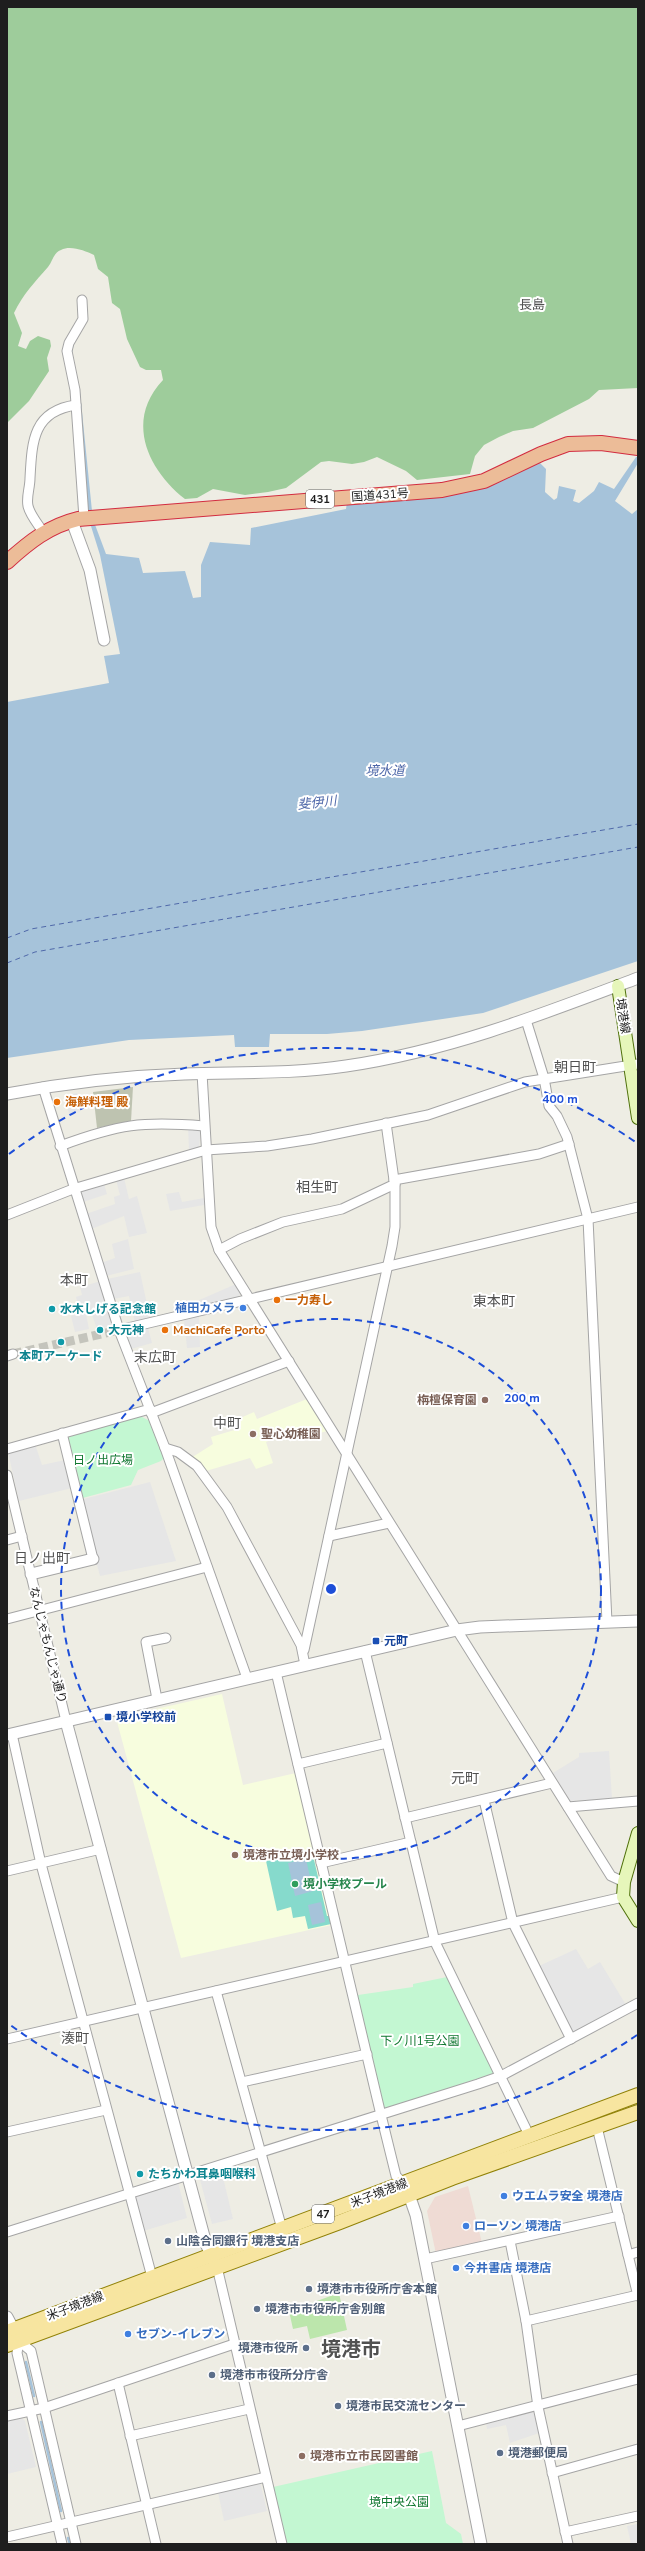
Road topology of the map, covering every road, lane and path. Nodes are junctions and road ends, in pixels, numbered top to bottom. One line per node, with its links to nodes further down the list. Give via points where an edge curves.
1 (82, 300): 2 (street, via 83,319 69,342 68,351)
2 (76, 405): 4 (street); 5 (street, via 60,407 46,416 34,438 27,498 30,510)
3 (638, 448): 4 (highway, 国道431号 / 431, via 601,443 568,444 484,481 442,490)
4 (78, 519): 5 (highway, 国道431号 / 431); 7 (street)
5 (43, 532): 6 (highway, 国道431号 / 431)
6 (7, 562)
7 (104, 640)
8 (638, 978): 9 (street)
9 (618, 986): 10 (street); 11 (main road, 境港線)
10 (526, 1020): 12 (street, via 415,1052 346,1066); 13 (street)
11 (634, 1064): 13 (street); 16 (main road, 境港線)
12 (202, 1074): 14 (street, via 135,1076); 18 (street)
13 (544, 1078): 17 (street, via 502,1089 428,1115); 19 (street, via 549,1106 557,1116)
14 (43, 1087): 15 (street); 20 (street)
15 (7, 1094)
16 (638, 1118)
17 (386, 1123): 21 (street, via 267,1146); 22 (street)
18 (204, 1126): 20 (street, via 157,1122 122,1126); 21 (street)
19 (569, 1144): 22 (street, via 540,1154); 26 (street)
20 (60, 1146): 23 (street)
21 (206, 1150): 23 (street); 27 (street, via 211,1227)
22 (394, 1182): 27 (street, via 342,1209 283,1222); 28 (street, via 396,1227)
23 (73, 1189): 25 (street); 30 (street, via 104,1278)
24 (638, 1207): 26 (street)
25 (7, 1215)
26 (588, 1220): 28 (street); 48 (street)
27 (219, 1250): 29 (street)
28 (388, 1266): 29 (street); 36 (street)
29 (249, 1299): 30 (street); 31 (street)
30 (118, 1330): 32 (street)
31 (289, 1361): 32 (street); 36 (street)
32 (151, 1411): 33 (street); 34 (street)
33 (62, 1433): 35 (street); 42 (street)
34 (164, 1448): 43 (street); 51 (street, via 178,1452 197,1466 227,1507)
35 (7, 1449)
36 (348, 1455): 38 (street); 40 (street)
37 (7, 1475): 39 (street, なんじゃもんじゃ通り)
38 (389, 1523): 40 (street); 49 (street)
39 (22, 1536): 41 (street); 44 (street, なんじゃもんじゃ通り)
40 (329, 1536): 51 (street)
41 (7, 1540)
42 (93, 1559): 44 (street)
43 (207, 1567): 45 (street); 55 (street)
44 (31, 1574): 45 (street, なんじゃもんじゃ通り)
45 (40, 1611): 46 (street); 57 (street, なんじゃもんじゃ通り)
46 (7, 1619)
47 (638, 1621): 48 (street)
48 (607, 1622): 49 (street)
49 (457, 1630): 52 (street); 61 (street)
50 (166, 1638): 56 (street, via 146,1642)
51 (304, 1650): 53 (street)
52 (365, 1652): 53 (street); 59 (street)
53 (305, 1665): 54 (street)
54 (276, 1672): 55 (street); 60 (street)
55 (247, 1678): 56 (street)
56 (158, 1699): 57 (street)
57 (66, 1721): 58 (street); 68 (street)
58 (9, 1735): 70 (street)
59 (387, 1743): 60 (street); 65 (street)
60 (298, 1764): 69 (street)
61 (552, 1783): 62 (street); 64 (street)
62 (484, 1800): 65 (street); 75 (street)
63 (638, 1801): 64 (street)
64 (568, 1807): 72 (street, via 611,1876)
65 (405, 1818): 67 (street)
66 (638, 1833): 72 (main road)
67 (411, 1842): 69 (street); 76 (street)
68 (101, 1849): 70 (street); 80 (street)
69 (321, 1863): 77 (street)
70 (41, 1864): 71 (street); 81 (street)
71 (7, 1872)
72 (624, 1882): 73 (main road)
73 (623, 1897): 74 (main road); 75 (street)
74 (638, 1921)
75 (513, 1923): 76 (street); 83 (street)
76 (435, 1942): 77 (street); 85 (street)
77 (345, 1962): 78 (street); 84 (street)
78 (216, 1991): 80 (street); 86 (street)
79 (638, 2003): 83 (street)
80 (143, 2008): 81 (street); 95 (street)
81 (83, 2022): 82 (street); 88 (street)
82 (7, 2040)
83 (571, 2040): 85 (street)
84 (366, 2054): 86 (street); 90 (street)
85 (501, 2076): 90 (street); 93 (street)
86 (242, 2082): 94 (street)
87 (638, 2095): 93 (main road, 米子境港線 / 47)
88 (106, 2110): 92 (street); 97 (street)
89 (638, 2112): 91 (main road, 米子境港線 / 47)
90 (381, 2115): 94 (street); 96 (street, via 396,2176)
91 (597, 2127): 96 (main road, 米子境港線 / 47); 98 (street)
92 (7, 2132)
93 (529, 2135): 96 (main road, 米子境港線 / 47)
94 (261, 2152): 95 (street); 99 (street)
95 (188, 2175): 97 (street); 105 (street)
96 (407, 2189): 99 (main road, 米子境港線 / 47); 104 (street); 105 (main road, 米子境港線 / 47)
97 (129, 2194): 100 (street); 106 (street)
98 (619, 2216): 101 (street); 103 (street)
99 (282, 2228): 105 (main road, 米子境港線 / 47)
100 (7, 2232)
101 (510, 2241): 104 (street); 108 (street)
102 (638, 2252): 103 (street)
103 (628, 2255): 107 (street)
104 (425, 2260): 118 (street)
105 (214, 2261): 106 (main road, 米子境港線 / 47); 109 (main road, 米子境港線 / 47); 110 (street)
106 (152, 2277): 109 (main road, 米子境港線 / 47)
107 (638, 2296): 108 (street)
108 (526, 2321): 113 (street)
109 (11, 2333): 114 (street, via 31,2351); 116 (street)
110 (234, 2344): 112 (street); 115 (street)
111 (638, 2379): 113 (street)
112 (118, 2383): 114 (street); 119 (street)
113 (538, 2407): 118 (street); 121 (street)
114 (44, 2408): 116 (street); 125 (street)
115 (249, 2409): 119 (street); 122 (street)
116 (30, 2411): 117 (street); 126 (street)
117 (7, 2416)
118 (458, 2426): 133 (street)
119 (130, 2436): 123 (street)
120 (638, 2449): 121 (street)
121 (552, 2473): 127 (street)
122 (266, 2477): 123 (street); 132 (street)
123 (147, 2505): 125 (street); 131 (street)
124 (638, 2516): 127 (street)
125 (71, 2523): 126 (street); 130 (street)
126 (58, 2526): 128 (street); 129 (street)
127 (565, 2532): 134 (street)
128 (7, 2537)
129 (62, 2544)
130 (76, 2544)
131 (156, 2544)
132 (281, 2544)
133 (481, 2544)
134 (568, 2544)

